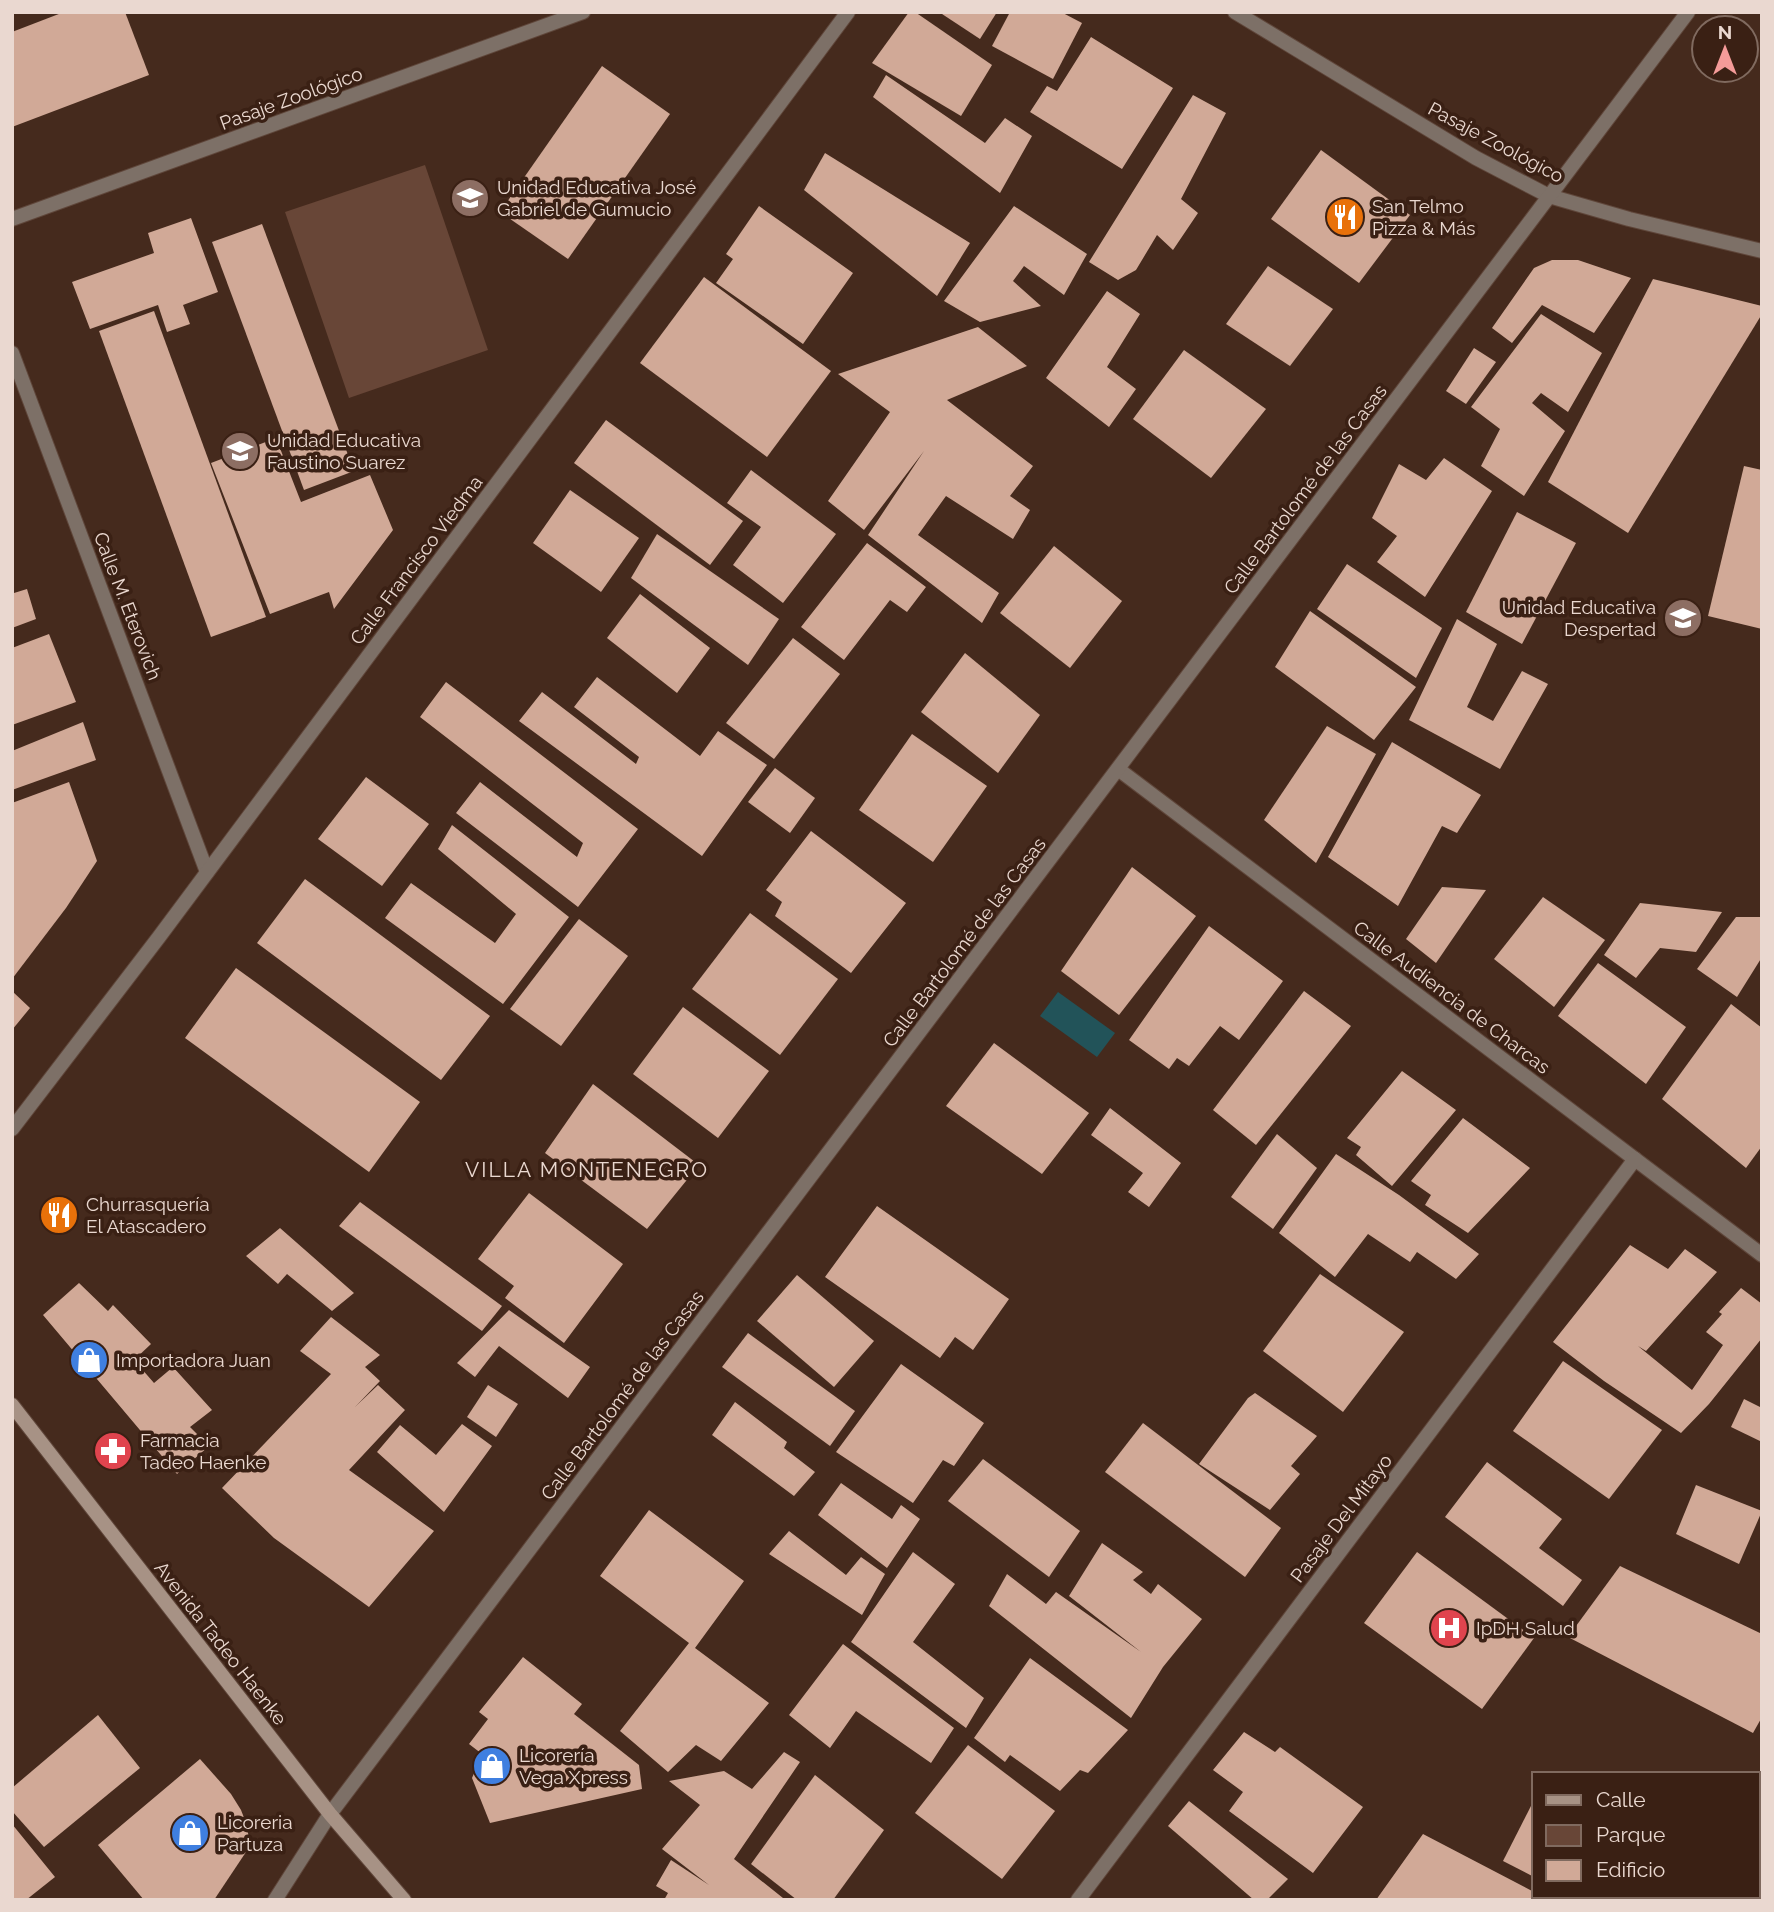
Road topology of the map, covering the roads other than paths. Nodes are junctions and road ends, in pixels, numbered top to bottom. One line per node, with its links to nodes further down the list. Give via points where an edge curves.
1 (583, 12): 6 (street, Pasaje Zoológico)
2 (848, 12): 10 (street, Calle Francisco Viedma)
3 (1236, 12): 5 (street, Pasaje Zoológico, via 1476,158)
4 (1688, 12): 5 (street, Calle Bartolomé de las Casas)
5 (1549, 196): 7 (street, Pasaje Zoológico); 9 (street, Calle Bartolomé de las Casas)
6 (12, 219)
7 (1762, 251)
8 (12, 353): 10 (street, Calle M. Eterovich)
9 (1118, 769): 12 (street, Calle Audiencia de Charcas); 15 (street, Calle Bartolomé de las Casas)
10 (207, 872): 11 (street, Calle Francisco Viedma)
11 (12, 1129)
12 (1634, 1159): 13 (street, Calle Audiencia de Charcas); 18 (street, Pasaje Del Mitayo)
13 (1762, 1255)
14 (12, 1405): 15 (main road, Avenida Tadeo Haenke)
15 (330, 1814): 16 (street, Calle Bartolomé de las Casas); 17 (main road, Avenida Tadeo Haenke)
16 (275, 1900)
17 (404, 1900)
18 (1078, 1900)

